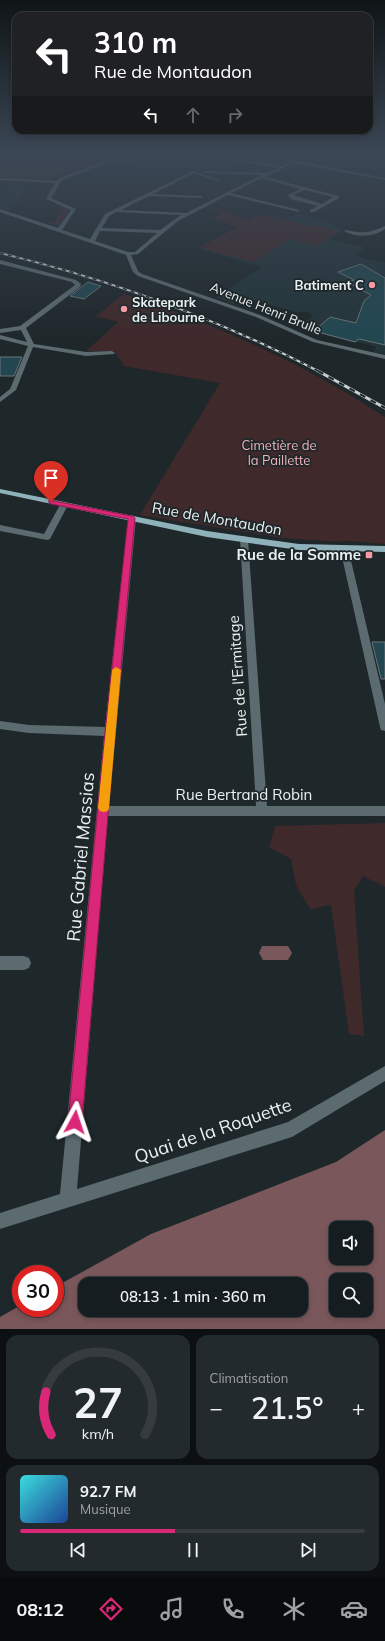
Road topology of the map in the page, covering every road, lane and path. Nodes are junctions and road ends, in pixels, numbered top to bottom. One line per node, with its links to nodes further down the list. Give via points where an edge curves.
1 (18, 216): 7 (street)
2 (69, 216): 7 (street)
3 (106, 216): 6 (street)
4 (180, 217): 9 (street)
5 (385, 227): 8 (street, via 371,234)
6 (99, 229): 9 (street); 10 (street)
7 (59, 230): 10 (street)
8 (346, 231)
9 (162, 232): 11 (street, via 136,253)
10 (92, 241): 11 (street)
11 (128, 254): 18 (street, Avenue Henri Brulle, via 140,275 258,316 315,341)
12 (0, 262): 13 (street, via 78,284)
13 (22, 328): 14 (street); 16 (street)
14 (0, 331)
15 (0, 337): 16 (street)
16 (31, 345): 17 (street, via 86,354); 19 (street, via 13,390)
17 (112, 353)
18 (385, 357)
19 (0, 400)
20 (0, 491): 21 (main road, Rue de Montaudon)
21 (64, 505): 22 (main road, Rue de Montaudon); 23 (street, via 47,538)
22 (132, 518): 24 (main road, Rue de Montaudon); 29 (street, Rue Gabriel Massias)
23 (0, 528)
24 (244, 539): 25 (main road, Rue de Montaudon, via 299,547); 31 (street, Rue de l'Ermitage)
25 (344, 548): 26 (main road, Rue de Montaudon); 28 (street)
26 (385, 549)
27 (0, 725): 29 (street, via 29,729)
28 (385, 727)
29 (110, 732): 30 (street, Rue Gabriel Massias)
30 (104, 811): 31 (street, Rue Bertrand Robin); 36 (street, Rue Gabriel Massias)
31 (262, 811): 32 (street, Rue Bertrand Robin)
32 (385, 811)
33 (0, 963): 34 (street)
34 (24, 963)
35 (385, 1073): 36 (street, Quai de la Roquette, via 292,1129)
36 (68, 1200): 37 (street, Quai de la Roquette)
37 (0, 1222)

